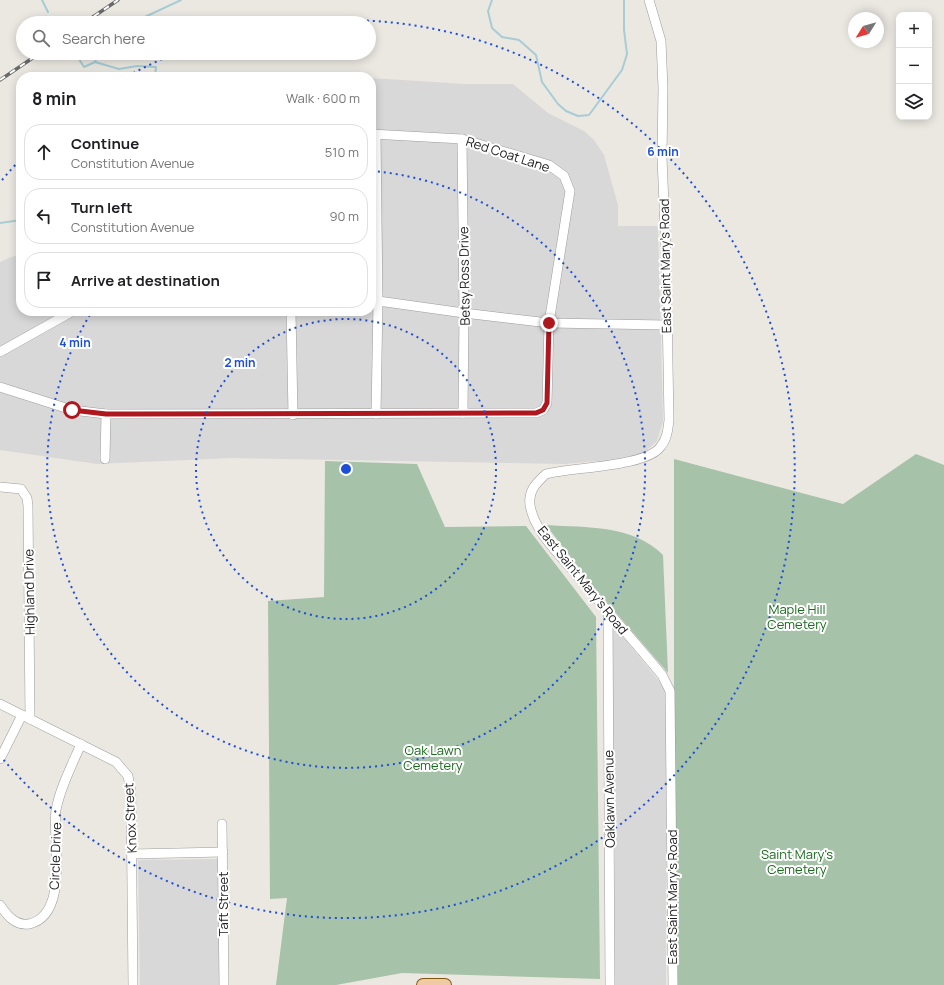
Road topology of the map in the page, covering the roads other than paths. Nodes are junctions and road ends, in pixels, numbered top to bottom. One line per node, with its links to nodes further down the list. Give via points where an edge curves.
1 (649, 0): 10 (street, East Saint Mary's Road, via 661,41)
2 (376, 134): 3 (street, Red Coat Lane)
3 (462, 139): 5 (street, Betsy Ross Drive); 9 (street, Red Coat Lane, via 549,165 564,176 570,191)
4 (376, 300): 5 (street)
5 (464, 314): 9 (street); 13 (street, Betsy Ross Drive)
6 (64, 316): 11 (street)
7 (291, 316): 16 (street)
8 (374, 316): 15 (street)
9 (549, 323): 10 (street); 13 (street, Red Coat Lane, via 547,403 543,410 536,413)
10 (666, 325): 19 (street, East Saint Mary's Road, via 669,420 661,447 654,454 634,462 546,474 530,493 530,505 535,522)
11 (0, 352)
12 (0, 387): 14 (street, via 72,410)
13 (463, 413): 15 (street)
14 (106, 414): 16 (street); 17 (street)
15 (376, 414): 16 (street)
16 (293, 415)
17 (105, 459)
18 (0, 487): 21 (street, Highland Drive, via 21,489 27,498 28,506)
19 (608, 613): 32 (street, Oaklawn Avenue); 33 (street, East Saint Mary's Road, via 662,675 670,691)
20 (0, 704): 21 (street, Knox Street)
21 (26, 717): 22 (street, Knox Street); 23 (street)
22 (81, 744): 26 (street, Knox Street, via 116,762 128,776 132,792); 27 (street, Circle Drive, via 56,809 56,886 53,898 41,918 34,923 14,921)
23 (0, 759)
24 (222, 824): 25 (street, Taft Street)
25 (223, 852): 26 (street); 29 (street, Taft Street)
26 (132, 854): 28 (street, Knox Street)
27 (0, 905)
28 (133, 985)
29 (224, 985)
30 (424, 985): 31 (main road)
31 (445, 985)
32 (610, 985)
33 (673, 985)

